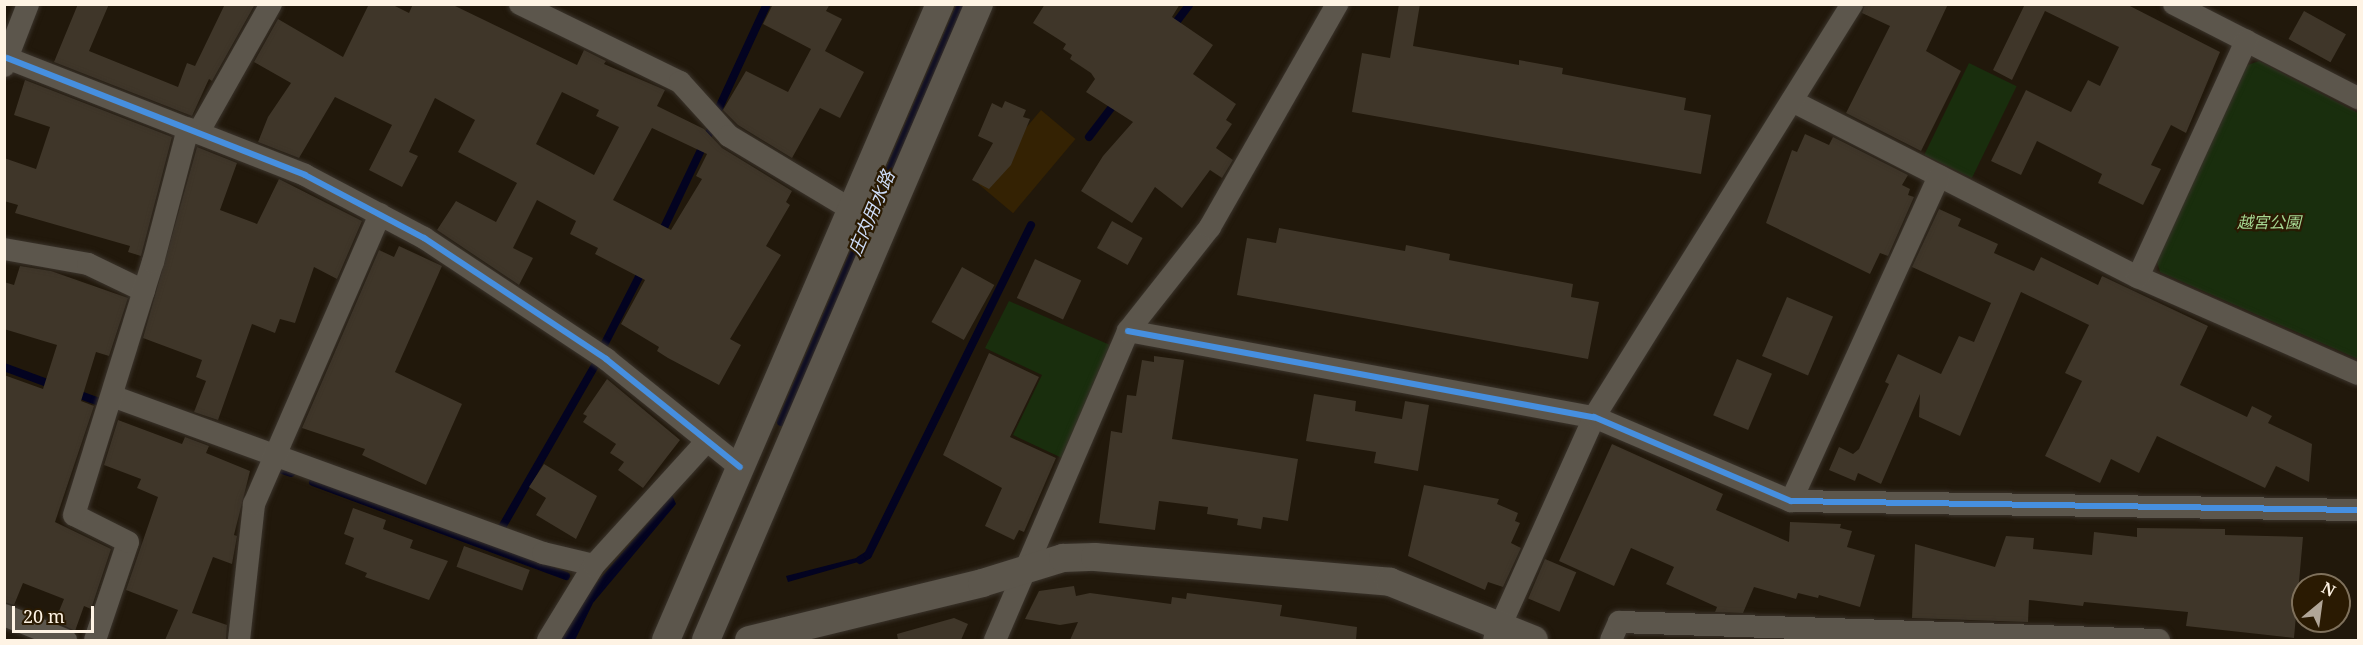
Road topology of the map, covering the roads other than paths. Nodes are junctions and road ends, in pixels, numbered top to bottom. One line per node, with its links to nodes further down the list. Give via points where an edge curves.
1 (28, 4): 10 (street)
2 (271, 4): 13 (street)
3 (520, 4): 15 (street, via 680,82 729,136)
4 (940, 4): 15 (street)
5 (980, 4): 38 (street)
6 (1337, 4): 20 (street, via 1210,227)
7 (1852, 4): 12 (street)
8 (2174, 4): 9 (street)
9 (2246, 41): 11 (street); 18 (street)
10 (6, 62): 13 (street)
11 (2358, 98)
12 (1792, 101): 14 (street); 23 (street)
13 (193, 131): 16 (street, via 305,175); 19 (street)
14 (1939, 176): 18 (street); 27 (street)
15 (852, 210): 26 (street)
16 (380, 214): 24 (street, via 424,238 606,359); 25 (street)
17 (4, 249): 19 (street, via 88,264)
18 (2138, 277): 21 (street)
19 (144, 291): 22 (street)
20 (1128, 331): 23 (street); 30 (street)
21 (2358, 374)
22 (112, 396): 25 (street); 34 (street, via 74,514 128,542)
23 (1594, 417): 27 (street); 32 (street)
24 (707, 441): 26 (street); 29 (street)
25 (274, 455): 29 (street, via 543,553); 35 (street, via 254,504)
26 (740, 467): 37 (street)
27 (1791, 501): 28 (street)
28 (2358, 510)
29 (594, 565): 36 (street)
30 (1026, 568): 32 (street, via 1063,558 1095,557 1390,582); 39 (street, via 982,583); 40 (street)
31 (4, 615): 33 (street)
32 (1497, 634): 41 (street)
33 (66, 640)
34 (95, 640)
35 (239, 640)
36 (548, 640)
37 (666, 640)
38 (706, 640)
39 (749, 640)
40 (995, 640)
41 (1534, 640)
42 (1611, 640): 43 (street, via 1619,622)
43 (2159, 640)

